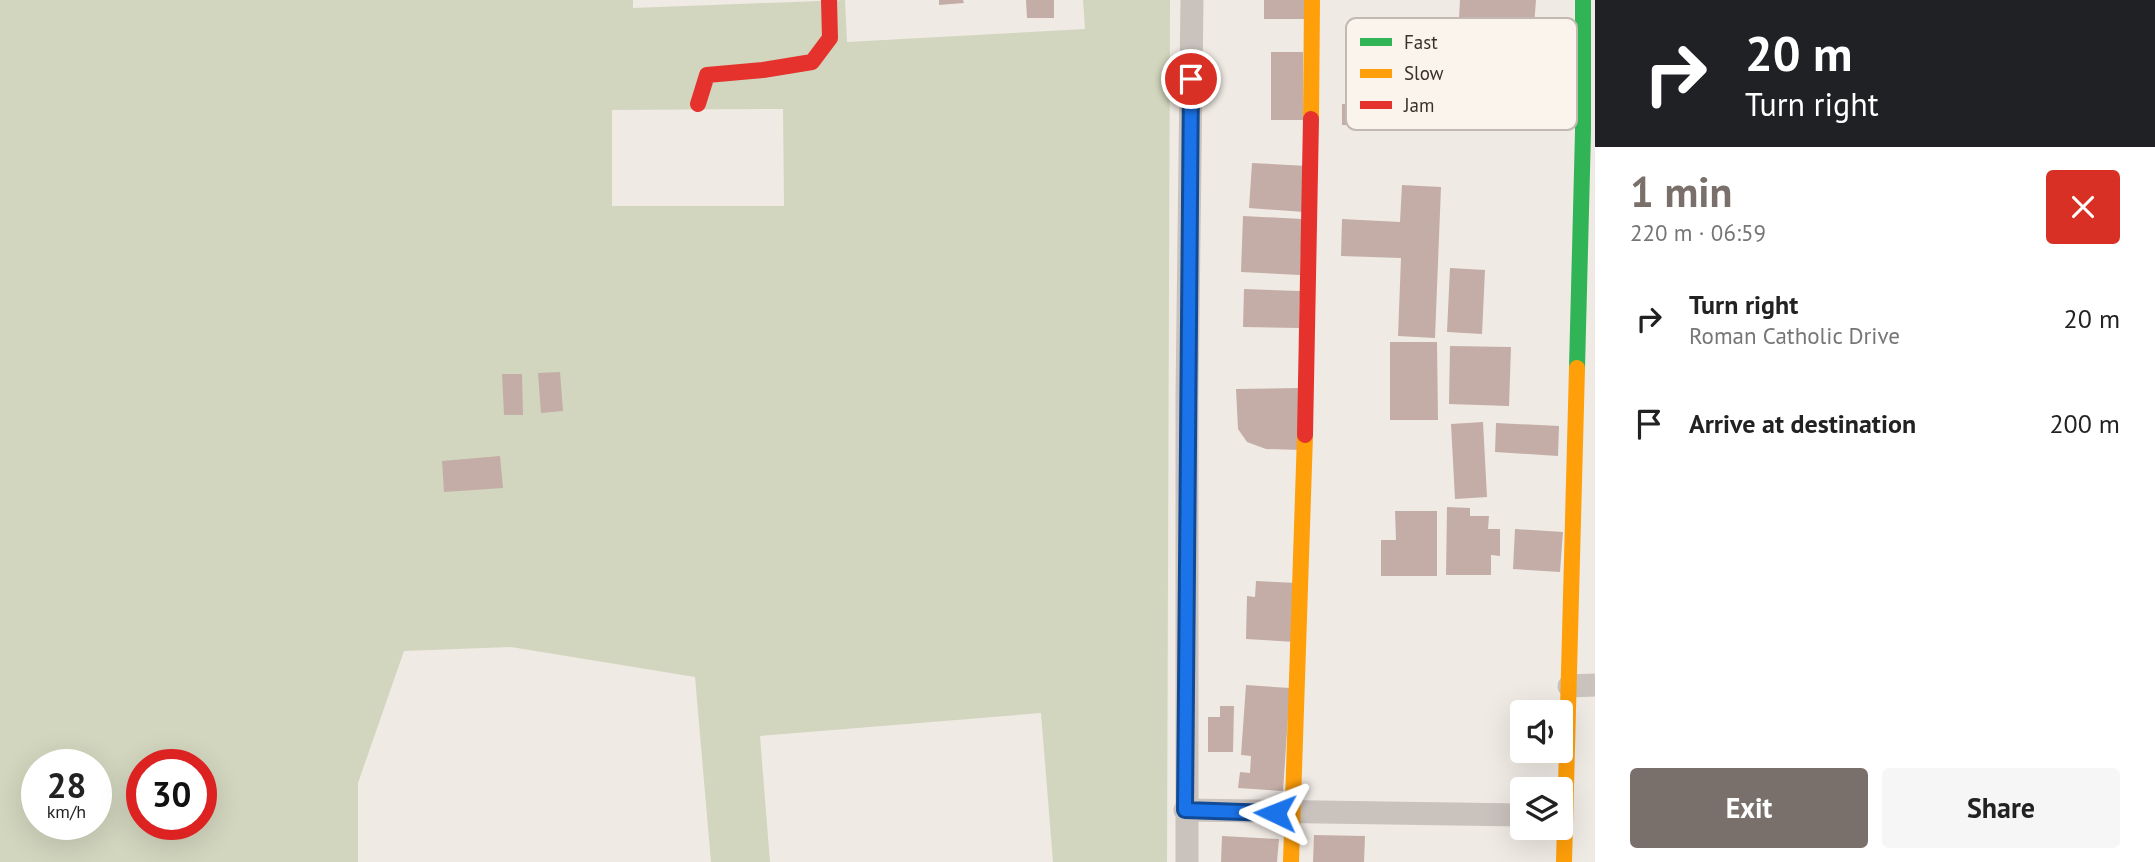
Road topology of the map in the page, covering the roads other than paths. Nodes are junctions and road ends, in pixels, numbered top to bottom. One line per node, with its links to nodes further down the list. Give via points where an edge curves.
1 (829, 0): 5 (street, via 830,38 812,62 707,75)
2 (1192, 0): 9 (street)
3 (1312, 0): 10 (street, via 1308,340)
4 (1583, 0): 7 (street)
5 (698, 104)
6 (1595, 685): 7 (street)
7 (1569, 686): 8 (street)
8 (1565, 777)
9 (1185, 810): 10 (street); 13 (street)
10 (1292, 813): 11 (street); 14 (street)
11 (1510, 815)
12 (1564, 840): 15 (street)
13 (1187, 862)
14 (1291, 862)
15 (1564, 862)

